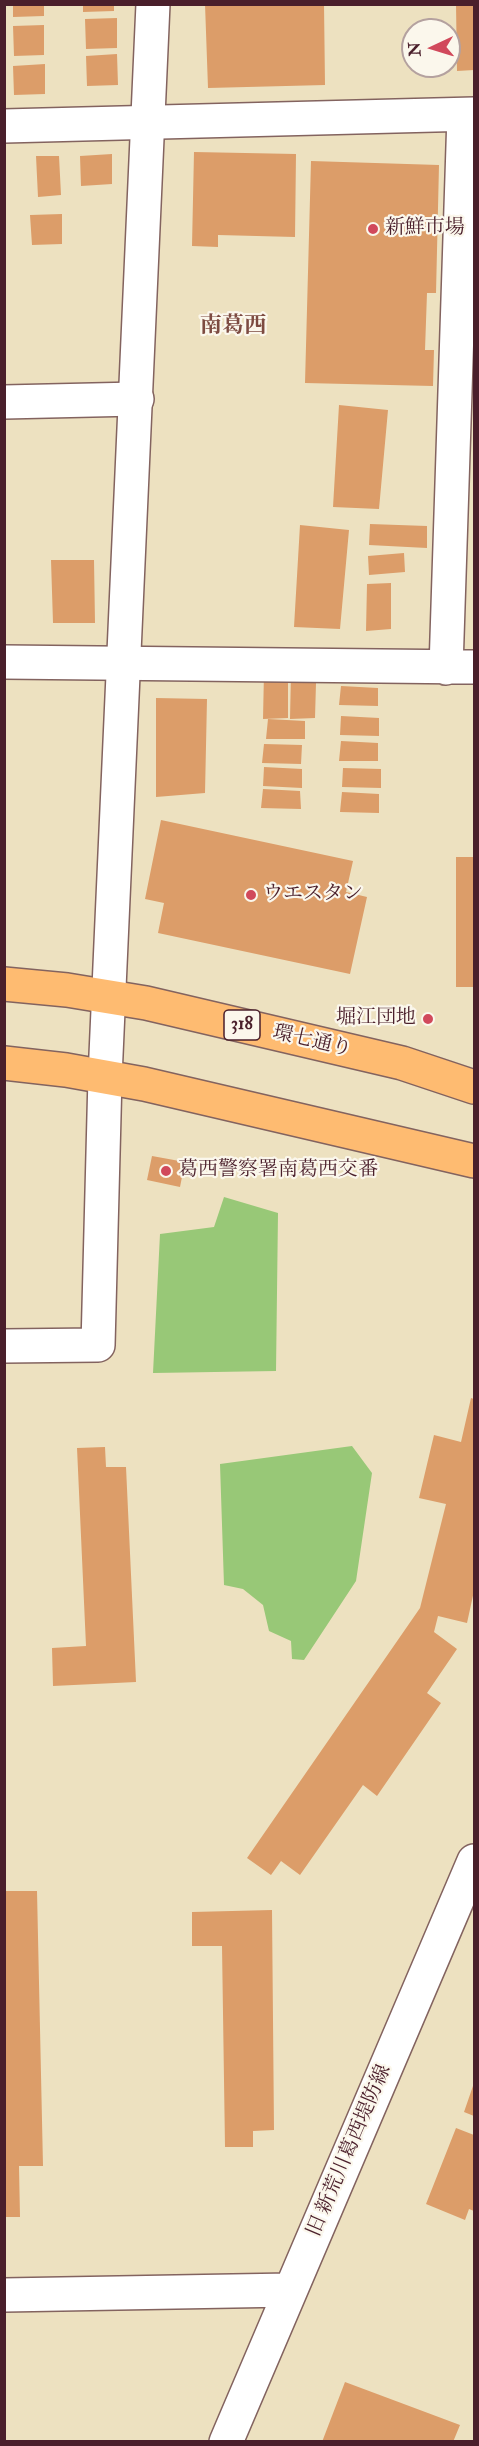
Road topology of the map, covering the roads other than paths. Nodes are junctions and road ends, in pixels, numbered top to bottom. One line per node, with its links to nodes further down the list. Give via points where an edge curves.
1 (153, 4): 3 (street)
2 (469, 115): 3 (street); 9 (street)
3 (149, 123): 4 (street); 5 (street)
4 (4, 126)
5 (137, 399): 6 (street); 8 (street)
6 (4, 402)
7 (4, 662): 8 (street)
8 (126, 662): 9 (street); 11 (street)
9 (460, 668)
10 (4, 984): 11 (main road, 環七通り / 318)
11 (108, 996): 13 (street); 14 (main road, 環七通り / 318, via 402,1064)
12 (4, 1063): 13 (main road)
13 (105, 1077): 15 (main road); 16 (street, via 98,1345)
14 (474, 1087)
15 (474, 1161)
16 (4, 1346)
17 (474, 1861): 18 (street, 旧 新荒川葛西堤防線)
18 (290, 2290): 19 (street); 20 (street, 旧 新荒川葛西堤防線)
19 (4, 2295)
20 (226, 2442)

